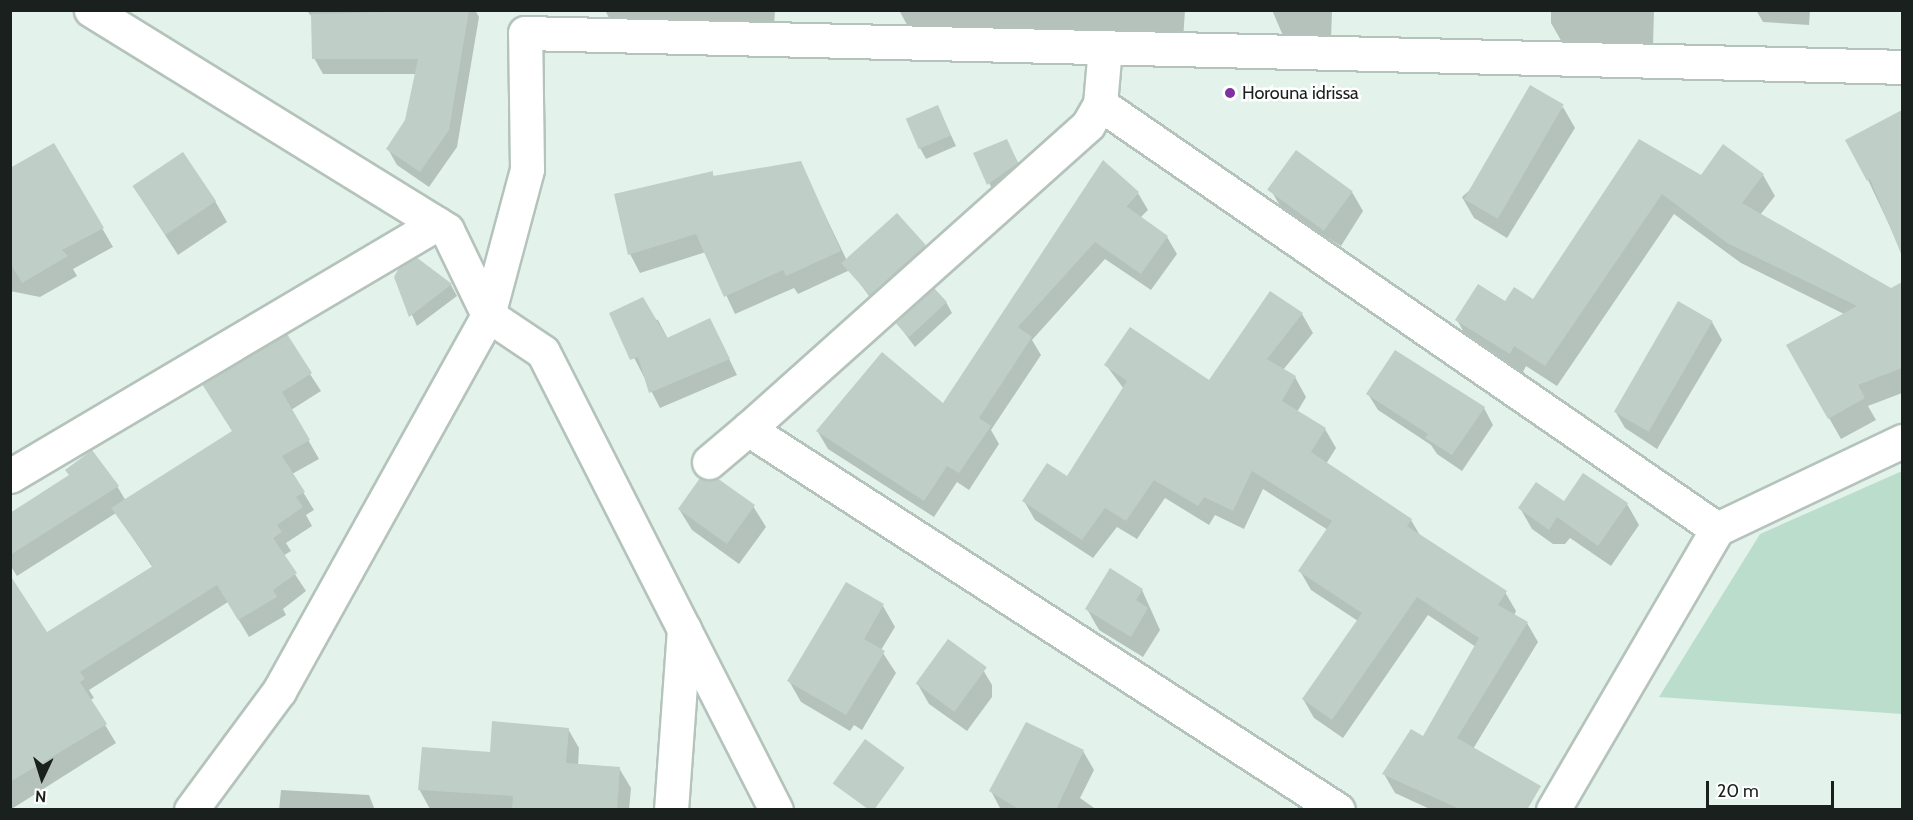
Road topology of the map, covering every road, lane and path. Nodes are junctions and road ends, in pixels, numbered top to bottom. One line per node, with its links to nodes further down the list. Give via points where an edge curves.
1 (91, 10): 6 (street)
2 (526, 22): 3 (street); 7 (street, via 527,169)
3 (1105, 47): 4 (street); 5 (street)
4 (1902, 67)
5 (1100, 104): 8 (street, via 1088,125); 12 (street)
6 (437, 223): 7 (street, via 447,230); 11 (street)
7 (488, 315): 13 (street, via 543,352); 14 (street, via 279,691)
8 (748, 429): 10 (street); 17 (street)
9 (1902, 441): 12 (street)
10 (709, 462)
11 (10, 476)
12 (1717, 529): 18 (street)
13 (684, 628): 15 (street); 16 (street)
14 (191, 810)
15 (671, 810)
16 (776, 810)
17 (1338, 810)
18 (1553, 810)

